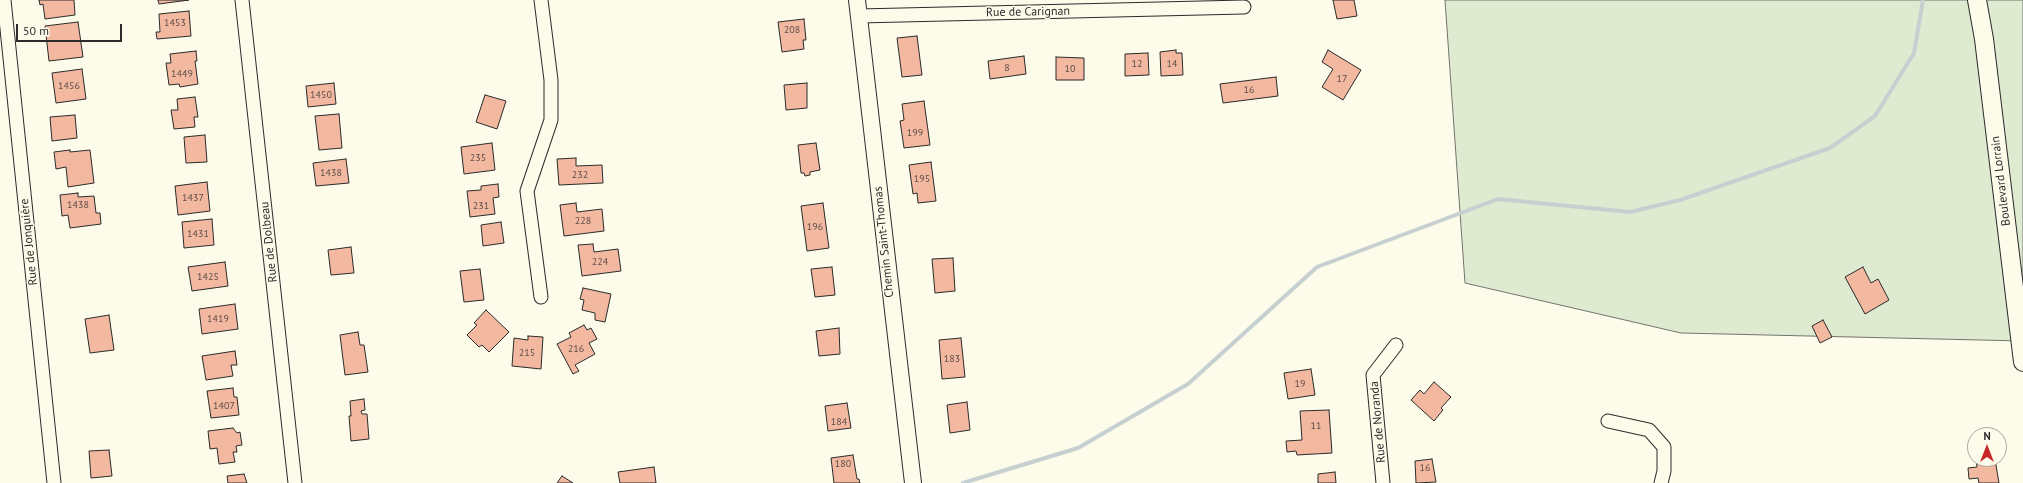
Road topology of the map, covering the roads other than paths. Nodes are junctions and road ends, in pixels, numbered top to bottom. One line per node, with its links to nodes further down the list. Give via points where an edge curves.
1 (4, 0): 11 (street, Rue de Jonquière)
2 (242, 0): 12 (street, Rue de Dolbeau)
3 (541, 0): 7 (street, via 551,80 551,120 527,191)
4 (1977, 0): 9 (main road, Boulevard Lorrain, via 1984,39)
5 (1244, 6): 6 (street, Rue de Carignan)
6 (858, 8): 13 (street, Chemin Saint-Thomas)
7 (541, 297)
8 (1396, 345): 14 (street, Rue de Noranda, via 1373,374)
9 (2023, 362)
10 (1608, 421): 15 (street, via 1649,430 1664,447)
11 (54, 483)
12 (295, 483)
13 (913, 483)
14 (1383, 483)
15 (1661, 483)

